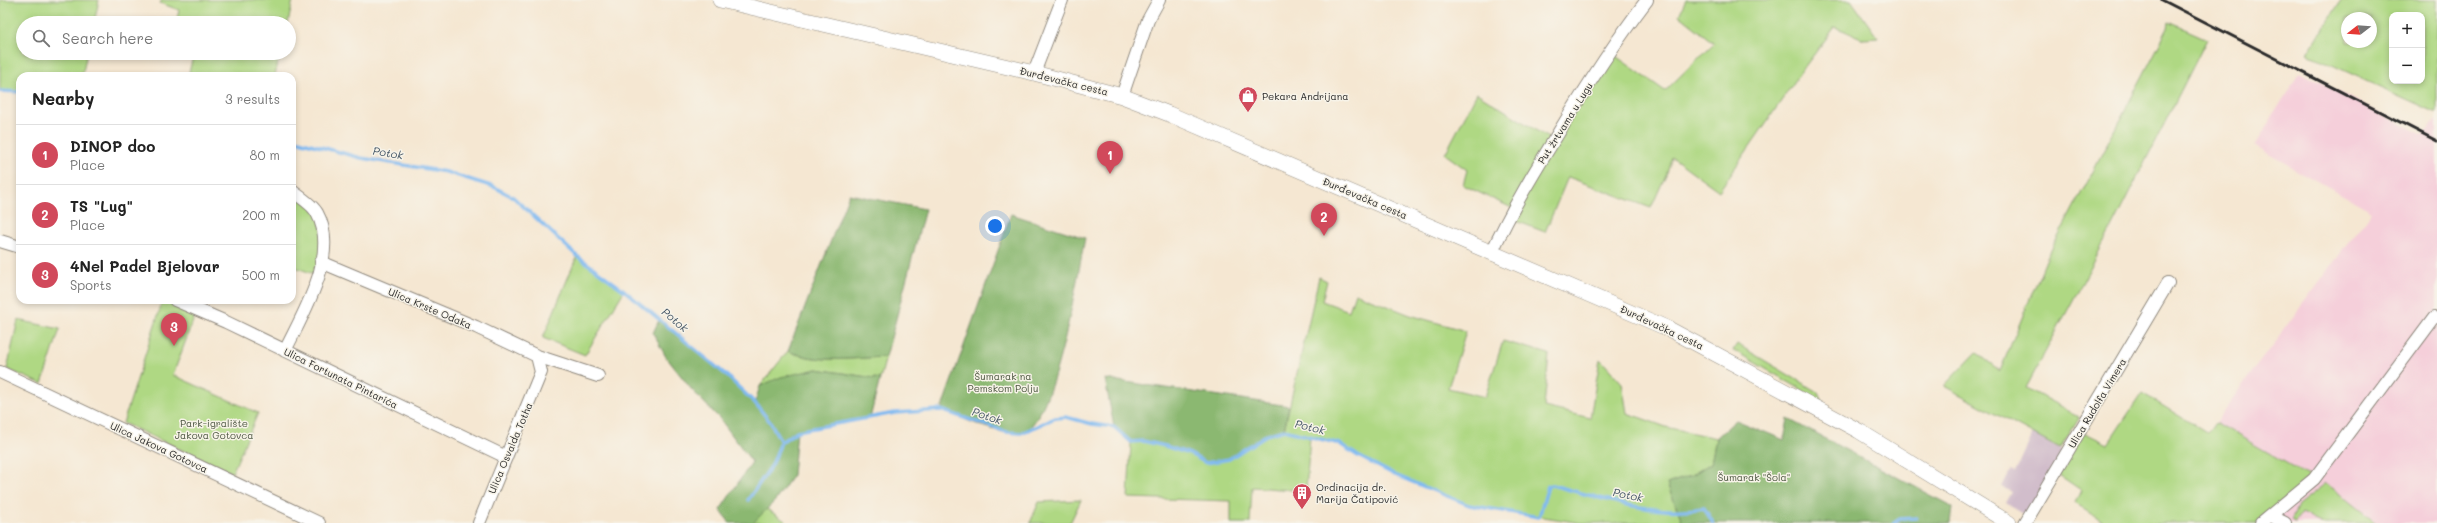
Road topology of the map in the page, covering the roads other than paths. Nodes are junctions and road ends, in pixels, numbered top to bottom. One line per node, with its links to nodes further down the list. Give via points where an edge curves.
1 (720, 0): 5 (main road, Đurđevačka cesta)
2 (1062, 0): 5 (street)
3 (1159, 0): 6 (street, via 1148,20)
4 (1647, 0): 10 (street, Put žrtvama u Lugu, via 1572,111 1510,212)
5 (1034, 73): 6 (main road, Đurđevačka cesta)
6 (1122, 96): 10 (main road, Đurđevačka cesta, via 1223,136)
7 (296, 194): 11 (street, via 317,212 325,242)
8 (0, 241): 9 (street)
9 (16, 246)
10 (1492, 252): 23 (main road, Đurđevačka cesta, via 1669,329 1733,362 1859,431)
11 (321, 262): 15 (street, via 318,282); 16 (street, Ulica Krste Odaka, via 476,327)
12 (2168, 283): 24 (street, Ulica Rudolfa Vimera)
13 (184, 304): 15 (street, Ulica Fortunata Pintarića)
14 (2434, 318): 20 (street, via 2314,479)
15 (285, 350): 19 (street, Ulica Fortunata Pintarića)
16 (537, 356): 18 (street, Ulica Krste Odaka); 19 (street, Ulica Osvalda Totha, via 542,372)
17 (0, 372): 21 (street, Ulica Jakova Gotovca)
18 (598, 376)
19 (506, 457): 22 (street, Ulica Osvalda Totha)
20 (2266, 520): 25 (street)
21 (319, 523)
22 (479, 523)
23 (2008, 523)
24 (2025, 523)
25 (2285, 523)

